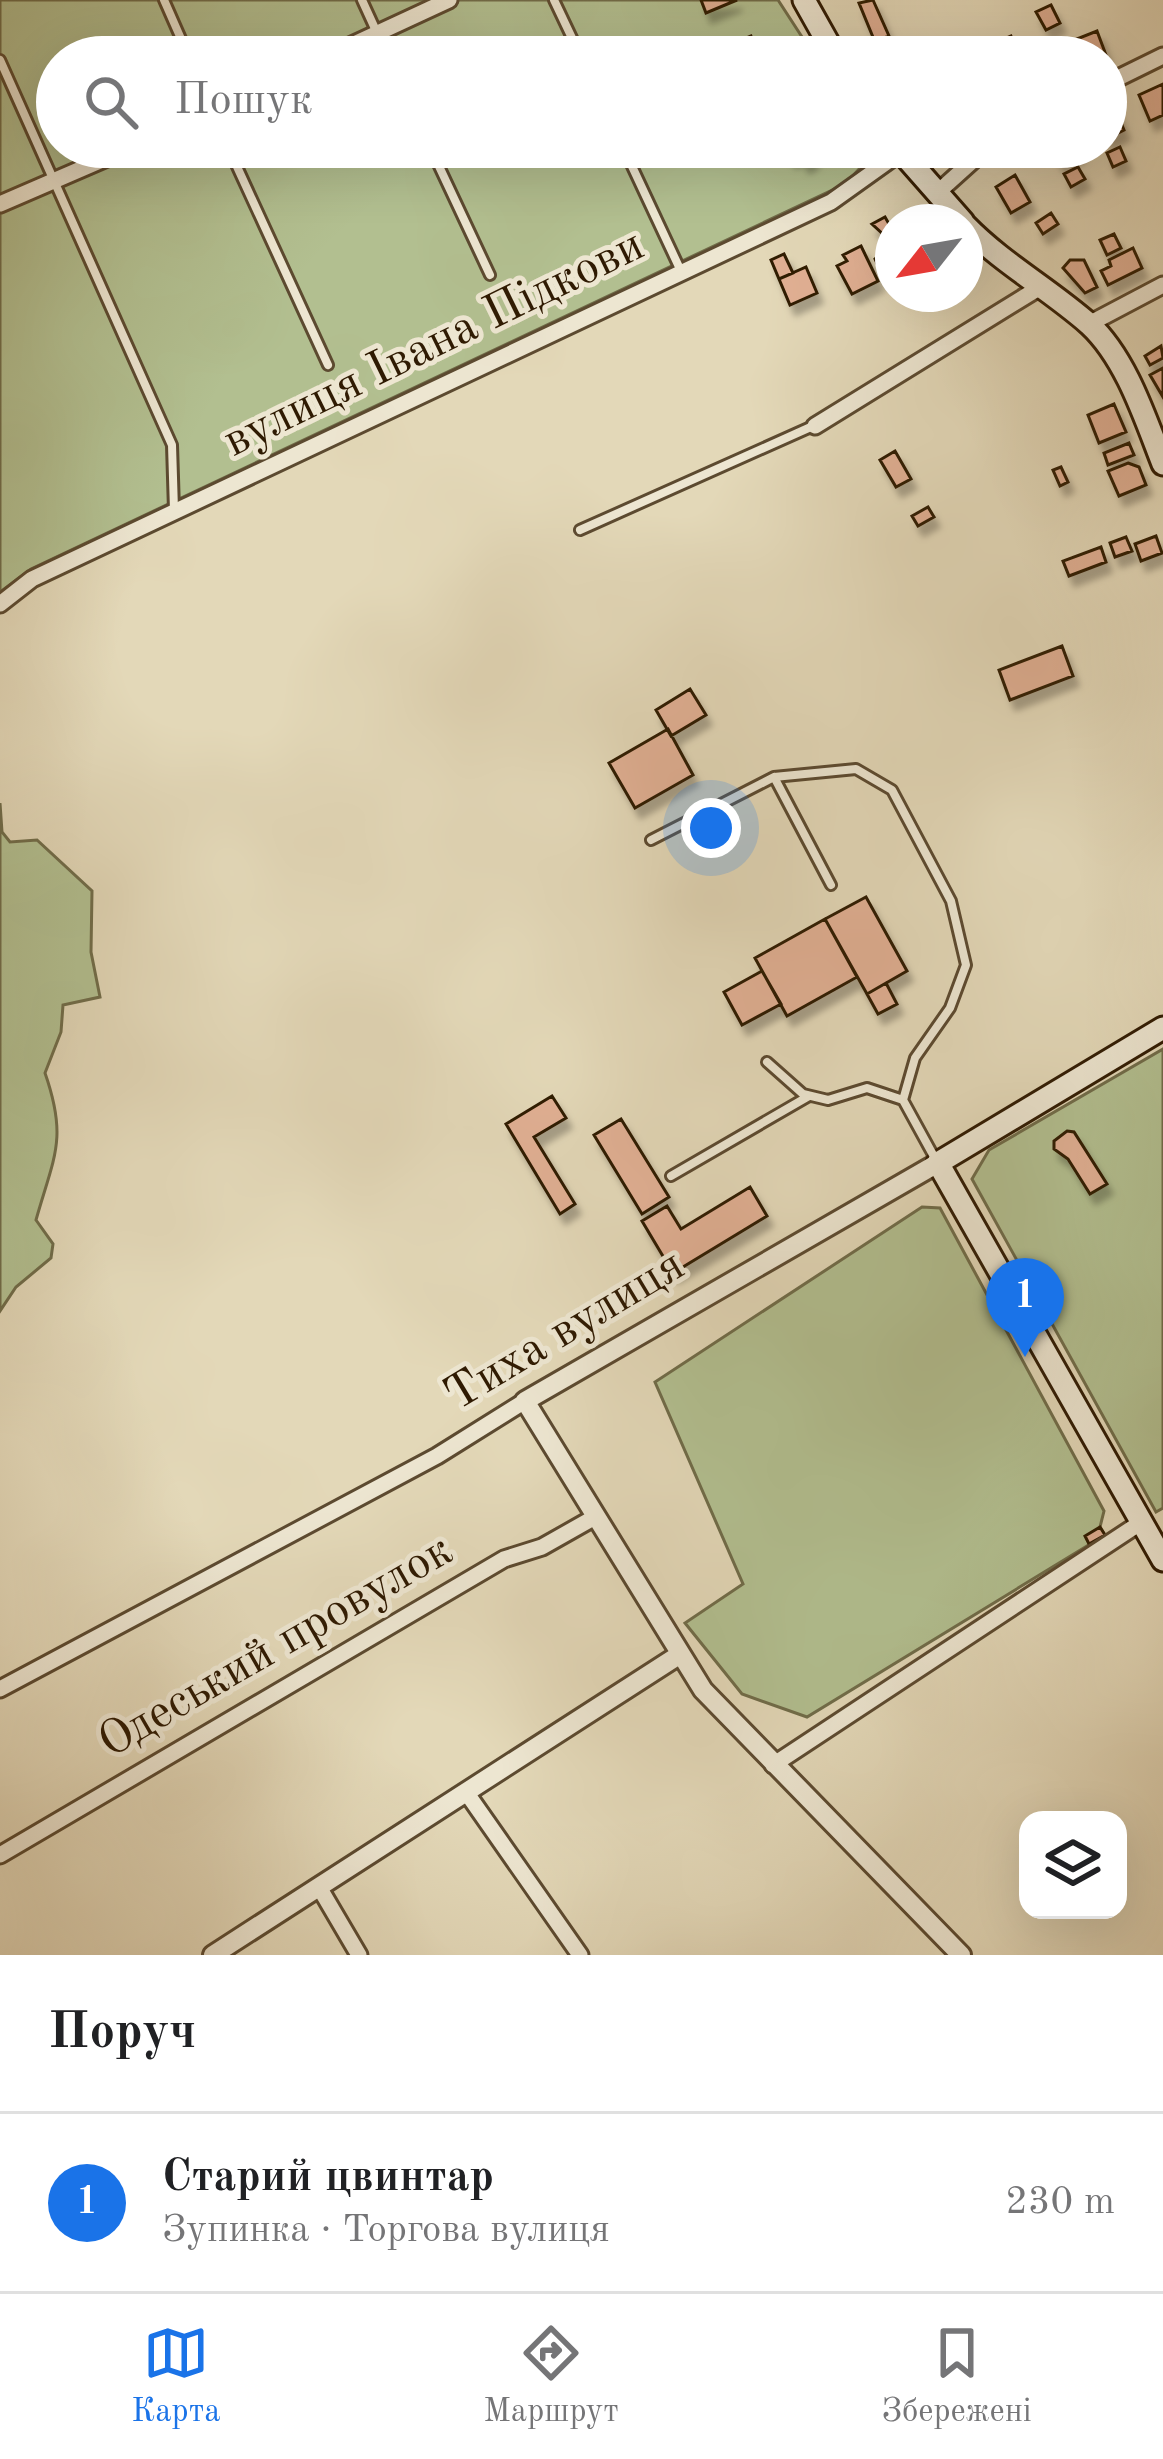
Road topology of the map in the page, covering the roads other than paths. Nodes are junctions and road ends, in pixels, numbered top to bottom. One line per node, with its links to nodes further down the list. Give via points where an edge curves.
1 (164, 0): 7 (lane)
2 (362, 0): 6 (lane)
3 (449, 0): 6 (street)
4 (554, 0): 10 (lane)
5 (804, 0): 11 (main road)
6 (376, 32): 8 (street); 9 (lane)
7 (180, 36)
8 (368, 36)
9 (378, 36)
10 (571, 36)
11 (824, 36)
12 (1163, 56): 14 (street)
13 (0, 60): 15 (lane)
14 (1127, 73)
15 (36, 144)
16 (46, 168): 24 (lane)
17 (83, 168): 24 (street)
18 (238, 168): 34 (lane)
19 (440, 168): 30 (lane)
20 (633, 168): 29 (lane)
21 (878, 168): 29 (street, вулиця Івана Підкови, via 848,193)
22 (915, 168): 25 (main road)
23 (965, 168): 25 (street)
24 (52, 181): 26 (street); 37 (lane, via 172,445)
25 (937, 193): 27 (main road)
26 (0, 204)
27 (947, 204)
28 (983, 240): 32 (main road)
29 (680, 269): 37 (street, вулиця Івана Підкови)
30 (490, 275)
31 (1163, 285): 33 (street)
32 (1037, 289): 33 (main road); 35 (street)
33 (1088, 324): 36 (main road, via 1118,363)
34 (328, 365)
35 (815, 426): 38 (lane)
36 (1163, 464)
37 (174, 512): 39 (street, вулиця Івана Підкови, via 32,579)
38 (580, 530)
39 (0, 604)
40 (774, 777): 41 (lane); 42 (lane); 46 (lane, via 856,769 892,790 951,901 966,965 950,1008 915,1058)
41 (651, 840)
42 (831, 885)
43 (1163, 1028): 47 (main road, Тиха вулиця)
44 (767, 1062): 45 (lane)
45 (809, 1096): 46 (lane, via 828,1100 867,1088); 48 (lane)
46 (902, 1100): 47 (lane)
47 (938, 1163): 49 (street, Тиха вулиця); 51 (main road)
48 (671, 1176)
49 (525, 1401): 50 (street); 54 (street, Тиха вулиця)
50 (595, 1517): 53 (street); 57 (street, Одеський провулок, via 504,1559)
51 (1140, 1523): 52 (main road); 55 (street)
52 (1163, 1560)
53 (680, 1655): 55 (street); 56 (street)
54 (0, 1689)
55 (773, 1765): 62 (street)
56 (466, 1792): 58 (street); 61 (street)
57 (0, 1855)
58 (319, 1887): 59 (street); 60 (street)
59 (213, 1955)
60 (359, 1955)
61 (580, 1955)
62 (961, 1955)

